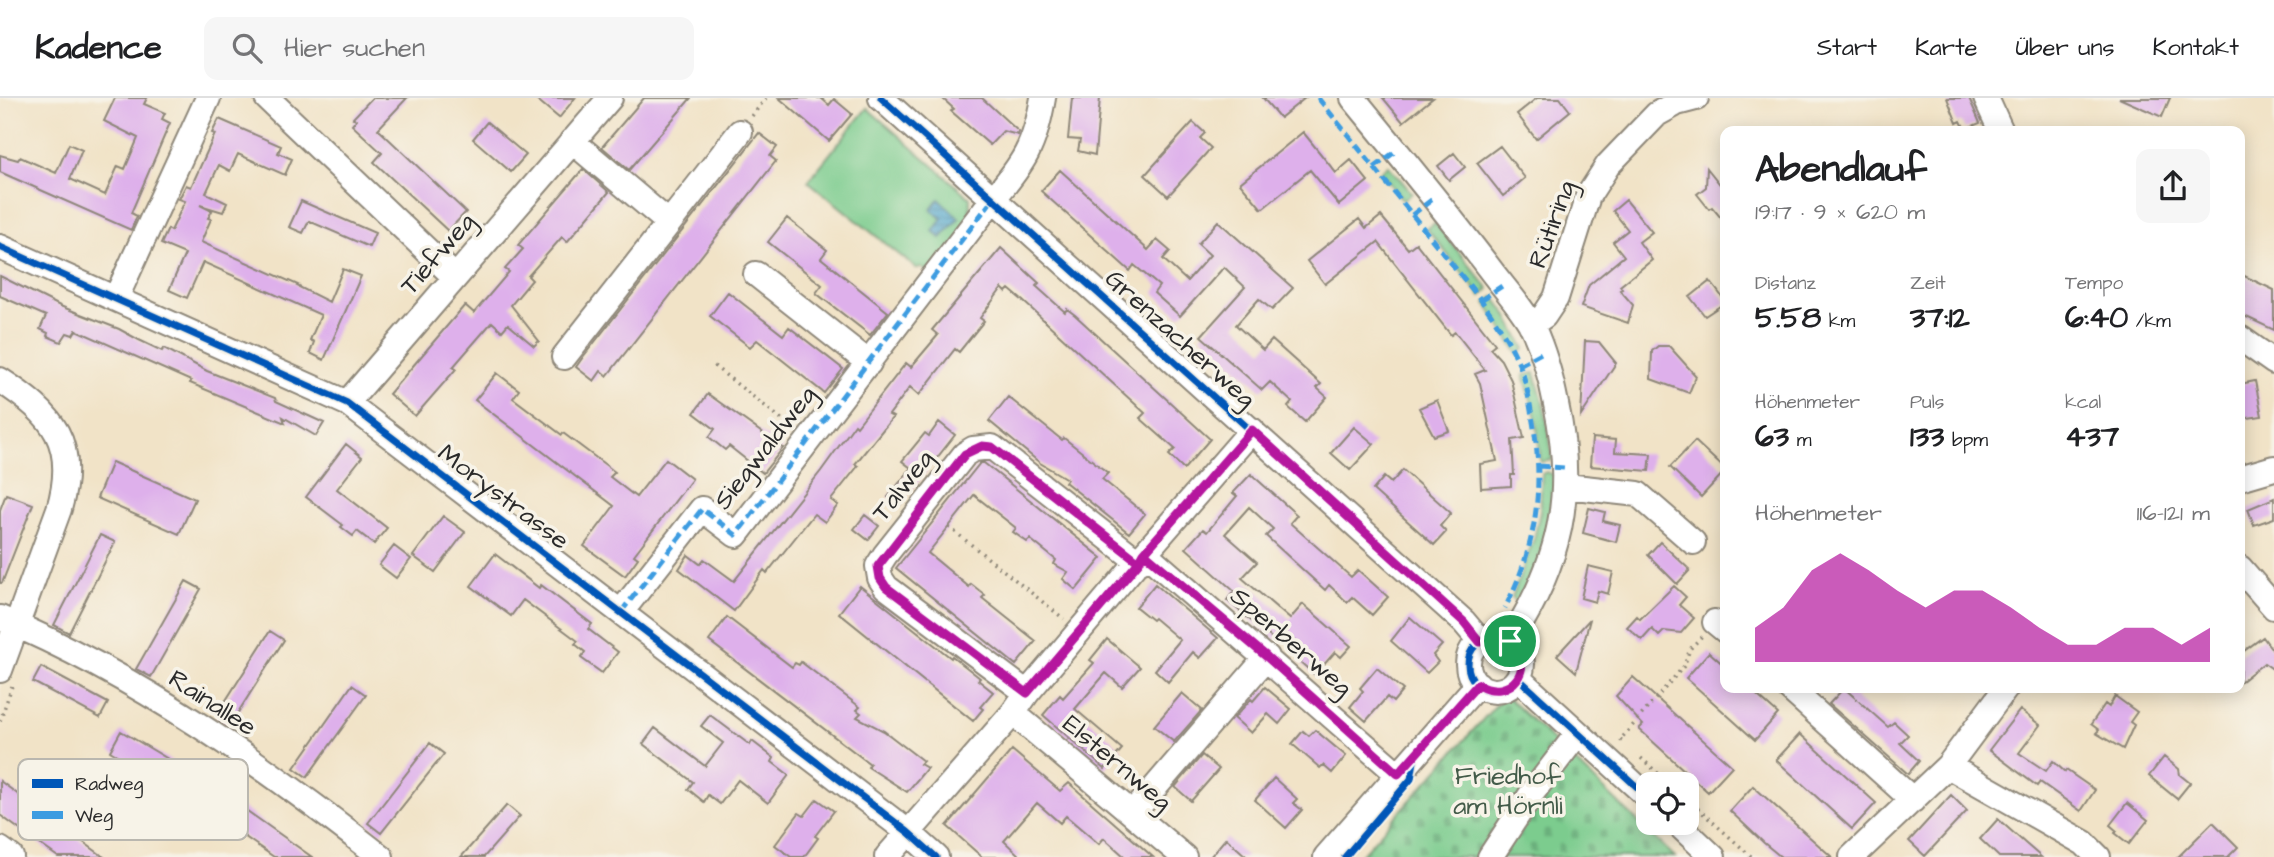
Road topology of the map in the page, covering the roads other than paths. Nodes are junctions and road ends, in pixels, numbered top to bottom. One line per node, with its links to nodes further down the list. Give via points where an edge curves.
1 (208, 98): 17 (street)
2 (267, 98): 16 (street)
3 (610, 98): 11 (street, Tiefweg)
4 (881, 98): 12 (street, Grenzacherweg)
5 (1043, 98): 12 (street, Siegwaldweg, via 1032,145)
6 (1353, 98): 18 (street)
7 (1696, 98): 18 (street, Rütiring, via 1657,114 1608,165 1588,196 1556,298)
8 (1986, 98): 9 (street)
9 (1999, 126)
10 (740, 132): 13 (street)
11 (572, 141): 13 (street); 16 (street, Tiefweg)
12 (993, 199): 22 (street, Siegwaldweg); 25 (street, Grenzacherweg)
13 (669, 223): 20 (street)
14 (0, 247): 17 (street, Morystrasse)
15 (755, 274): 22 (street)
16 (455, 277): 24 (street, Tiefweg)
17 (116, 298): 24 (street, Morystrasse)
18 (1531, 325): 28 (street, via 1551,378 1564,439)
19 (2245, 342): 21 (street)
20 (564, 357)
21 (2274, 362)
22 (869, 363): 33 (street, Siegwaldweg, via 736,534 702,509)
23 (0, 380): 34 (street, via 36,405 54,428 66,465 59,509)
24 (347, 403): 33 (street, Morystrasse)
25 (1252, 430): 30 (street); 36 (street, Grenzacherweg, via 1464,622)
26 (2274, 468): 27 (street)
27 (2245, 477)
28 (1566, 485): 29 (street, via 1638,494); 35 (street, via 1563,515 1545,574)
29 (1693, 542)
30 (1142, 557): 37 (street, Sperberweg); 43 (street); 43 (street, Talweg, via 992,447 965,454 885,555 878,566 880,578)
31 (2245, 574): 32 (street)
32 (2274, 607)
33 (621, 612): 52 (street, Morystrasse)
34 (8, 622): 38 (street); 45 (street, Rainallee, via 84,659)
35 (1510, 641): 36 (street, via 1495,637); 39 (street, via 1522,662)
36 (1480, 642): 40 (street, via 1469,663)
37 (1267, 657): 48 (street, Sperberweg); 51 (street)
38 (0, 670)
39 (1518, 678): 40 (street, via 1495,691); 44 (street)
40 (1478, 684): 48 (street)
41 (1794, 693): 50 (street)
42 (2002, 693): 47 (street)
43 (1020, 703): 51 (street, Elsternweg); 52 (street)
44 (1578, 733): 49 (street, via 1611,742); 61 (street)
45 (248, 759)
46 (248, 759): 56 (street, Rainallee)
47 (1948, 766): 50 (street); 64 (street, via 2084,843)
48 (1398, 774): 60 (street)
49 (1636, 779)
50 (1913, 800): 63 (street)
51 (1133, 813): 59 (street, Elsternweg)
52 (908, 832): 57 (street); 58 (street, Morystrasse)
53 (1690, 835): 62 (street)
54 (0, 849): 55 (street)
55 (11, 857)
56 (381, 857)
57 (887, 857)
58 (936, 857)
59 (1184, 857)
60 (1326, 857)
61 (1490, 857)
62 (1713, 857)
63 (1852, 857)
64 (2098, 857)

